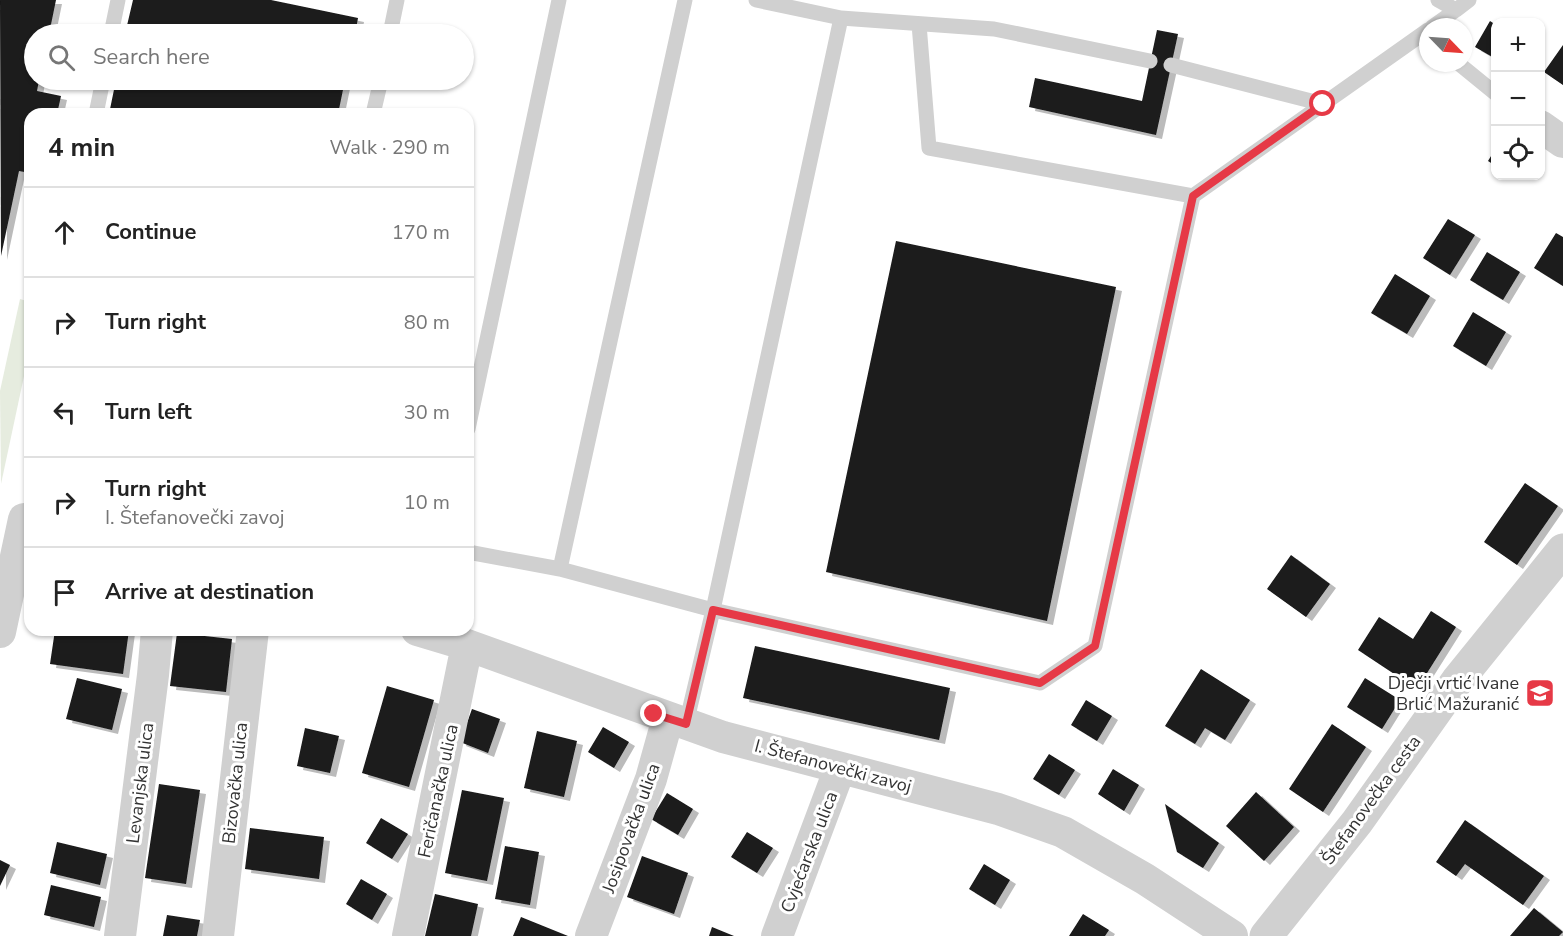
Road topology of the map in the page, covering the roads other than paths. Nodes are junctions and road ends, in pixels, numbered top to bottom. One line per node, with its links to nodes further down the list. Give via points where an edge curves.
1 (118, 0): 11 (lane)
2 (397, 0): 12 (lane)
3 (559, 0): 27 (lane)
4 (685, 0): 31 (lane)
5 (756, 0): 9 (lane)
6 (1438, 0): 8 (lane)
7 (1469, 0): 8 (lane)
8 (1456, 10): 10 (lane)
9 (841, 18): 13 (lane); 32 (lane)
10 (1445, 18)
11 (113, 24)
12 (392, 24)
13 (919, 24): 15 (lane, via 994,29); 26 (lane, via 929,148)
14 (1419, 38): 21 (lane)
15 (1150, 61)
16 (1171, 65): 21 (lane)
17 (1469, 72): 20 (lane)
18 (101, 90): 22 (lane)
19 (379, 90): 23 (lane)
20 (1491, 90)
21 (1323, 104): 26 (lane)
22 (97, 108)
23 (375, 108)
24 (1545, 129): 25 (street)
25 (1563, 142)
26 (1193, 196): 32 (lane, via 1095,646 1040,683)
27 (474, 401)
28 (18, 518): 33 (street)
29 (1563, 550): 46 (street, Štefanovečka cesta, via 1456,681 1357,822)
30 (474, 553): 31 (lane)
31 (560, 569): 32 (lane)
32 (713, 610): 38 (lane)
33 (0, 632)
34 (156, 636): 40 (street, Levanjska ulica)
35 (252, 636): 41 (street, Bizovačka ulica)
36 (437, 636): 37 (street, I. Štefanovečki zavoj)
37 (467, 645): 38 (street, I. Štefanovečki zavoj); 42 (street, Feričanačka ulica)
38 (677, 721): 39 (street, I. Štefanovečki zavoj); 43 (street, Josipovačka ulica)
39 (840, 768): 44 (street, Cvjećarska ulica); 45 (street, I. Štefanovečki zavoj, via 999,809 1063,832)
40 (120, 936)
41 (218, 936)
42 (408, 936)
43 (591, 936)
44 (777, 936)
45 (1232, 936)
46 (1266, 936)

